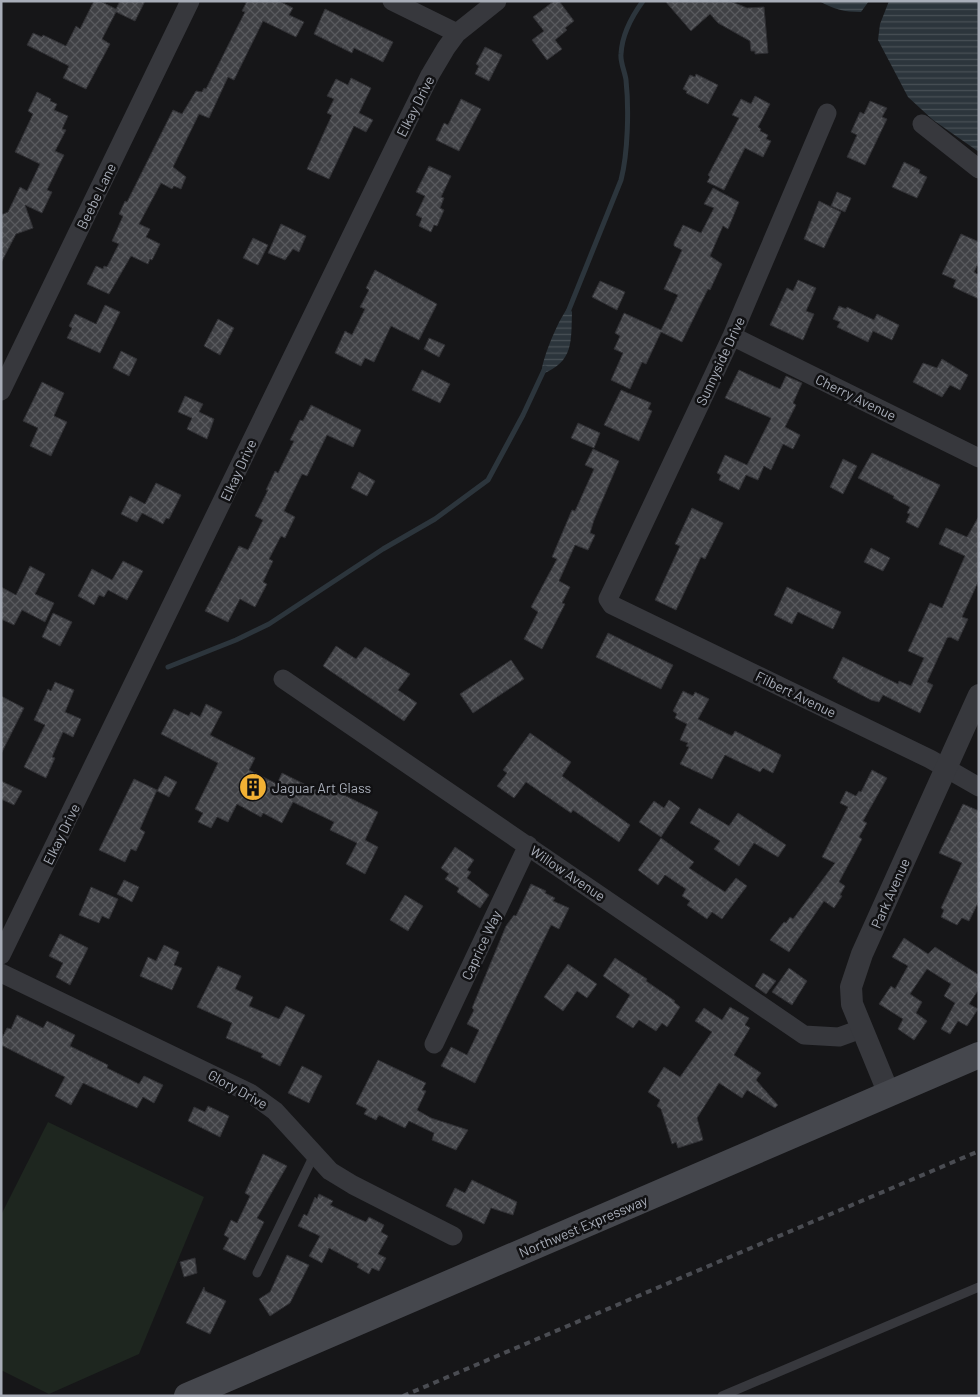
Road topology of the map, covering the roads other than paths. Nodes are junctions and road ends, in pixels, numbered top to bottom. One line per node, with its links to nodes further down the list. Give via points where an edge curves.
1 (190, 1): 9 (street, Beebe Lane)
2 (392, 1): 4 (street)
3 (496, 1): 4 (street, Elkay Drive)
4 (458, 34): 17 (street, Elkay Drive, via 430,75 304,330 150,656)
5 (827, 113): 8 (street, Sunnyside Drive)
6 (922, 124): 7 (street)
7 (979, 169)
8 (732, 336): 10 (street, Cherry Avenue); 11 (street, Sunnyside Drive, via 608,595)
9 (1, 391)
10 (979, 458)
11 (612, 604): 14 (street, Filbert Avenue)
12 (283, 679): 16 (street, Willow Avenue)
13 (979, 695): 14 (street, Park Avenue)
14 (946, 768): 15 (street, Filbert Avenue); 19 (street, Park Avenue, via 853,975 850,987 852,1004)
15 (979, 787)
16 (528, 845): 19 (street, Willow Avenue, via 804,1035 839,1037); 20 (street, Caprice Way)
17 (1, 955)
18 (1, 972): 23 (street, Glory Drive, via 250,1093 275,1111)
19 (861, 1029): 22 (street, Park Avenue)
20 (434, 1044)
21 (979, 1055): 22 (main road, Northwest Expressway)
22 (889, 1094): 27 (main road, Northwest Expressway)
23 (314, 1155): 24 (street, Glory Drive, via 330,1171 353,1186); 25 (lane)
24 (453, 1236)
25 (257, 1273)
26 (979, 1287): 28 (lane)
27 (186, 1396)
28 (722, 1396)

